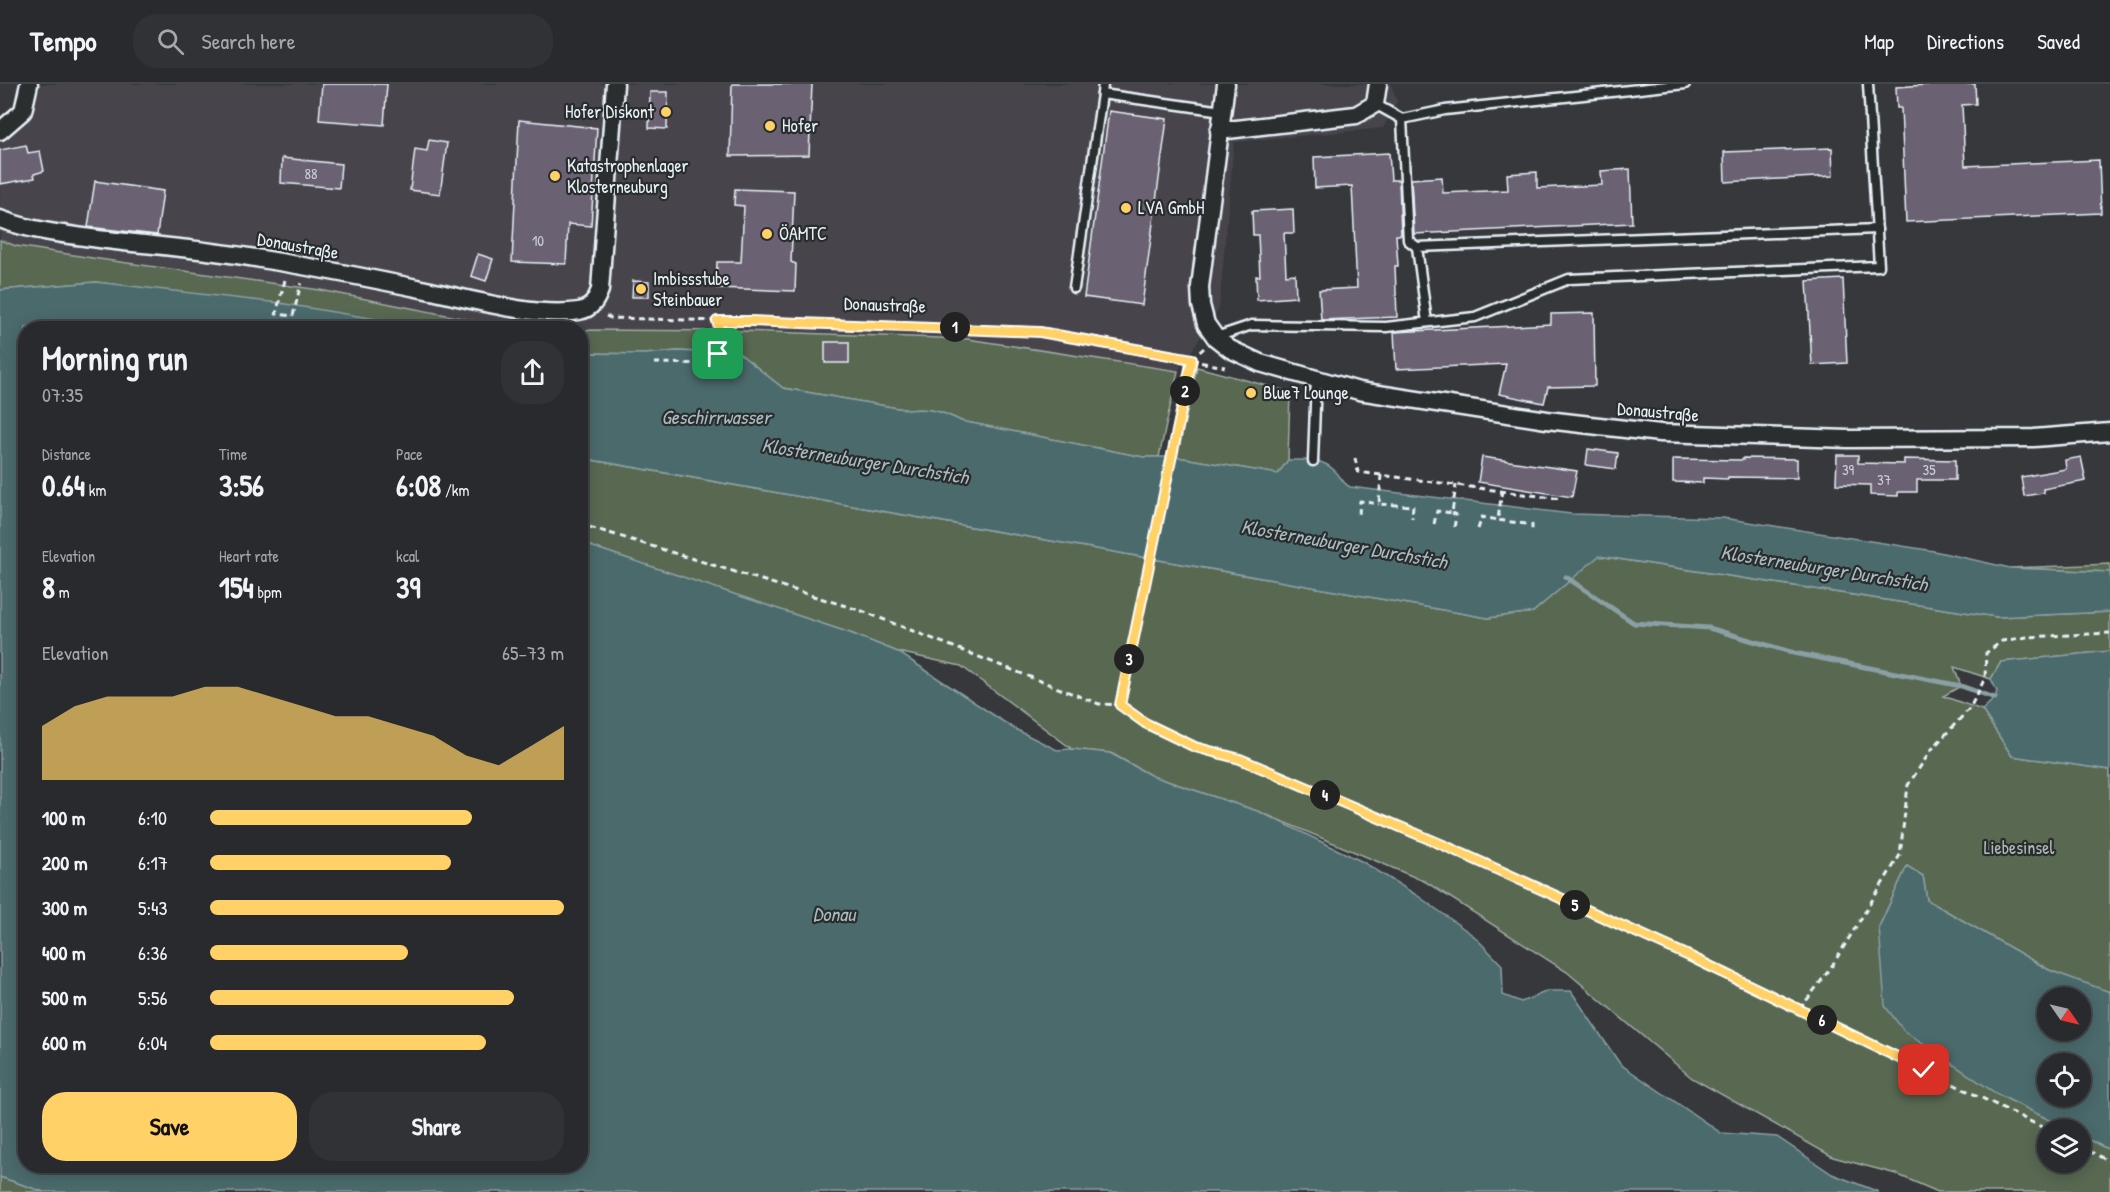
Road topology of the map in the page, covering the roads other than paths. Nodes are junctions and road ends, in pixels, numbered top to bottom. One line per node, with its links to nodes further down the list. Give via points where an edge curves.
1 (29, 84): 12 (street, via 23,111)
2 (615, 84): 14 (street, Donaustraße, via 600,290 589,308 579,311 491,304 260,258 70,235)
3 (1103, 84): 8 (lane)
4 (1226, 84): 10 (street)
5 (1378, 84): 9 (street)
6 (1685, 84): 11 (lane, via 1445,110)
7 (1868, 84): 15 (lane)
8 (1102, 94): 10 (lane); 17 (lane)
9 (1375, 104): 11 (lane); 13 (street, via 1356,115)
10 (1222, 111): 13 (street)
11 (1402, 119): 16 (lane, via 1408,240)
12 (0, 131)
13 (1219, 131): 19 (street, via 1200,287 1206,324)
14 (0, 219)
15 (1877, 229): 16 (lane); 18 (lane, via 1879,266 1569,279 1476,317)
16 (1418, 247): 18 (lane)
17 (1074, 288)
18 (1427, 322): 19 (lane, via 1386,327 1252,325)
19 (1215, 338): 20 (street, Donaustraße, via 1247,359)
20 (1316, 378): 21 (street, Donaustraße, via 1359,391 1660,434 1848,439 2034,438); 22 (lane)
21 (2110, 432)
22 (1313, 461)

